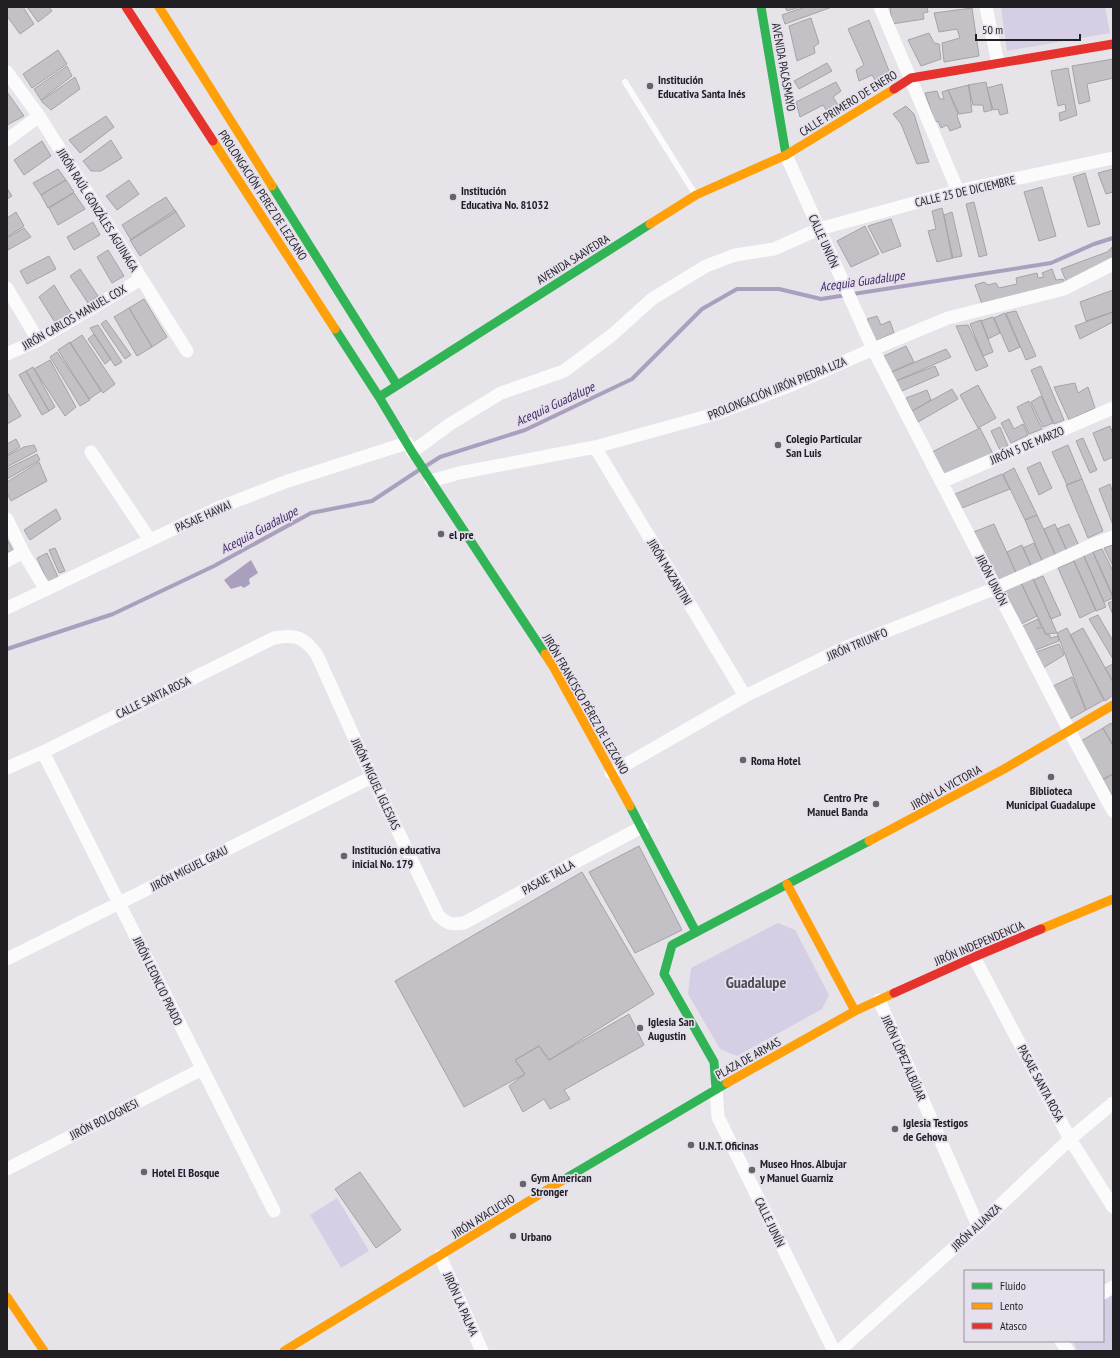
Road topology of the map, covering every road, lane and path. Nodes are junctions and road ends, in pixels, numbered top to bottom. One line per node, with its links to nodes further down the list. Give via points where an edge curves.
1 (126, 7): 26 (main road, PROLONGACIÓN PEREZ DE LEZCANO)
2 (159, 7): 25 (main road, PROLONGACIÓN PEREZ DE LEZCANO)
3 (761, 7): 13 (main road, AVENIDA PACASMAYO)
4 (880, 7): 9 (street)
5 (986, 7): 7 (street)
6 (1113, 44): 7 (main road, CALLE PRIMERO DE ENERO)
7 (998, 64): 9 (main road, CALLE PRIMERO DE ENERO)
8 (7, 72): 11 (street, JIRÓN RAÚL GONZÁLES AGUINAGA)
9 (911, 78): 13 (main road, CALLE PRIMERO DE ENERO); 15 (street)
10 (625, 82): 16 (lane)
11 (38, 116): 12 (street); 19 (street, JIRÓN RAÚL GONZÁLES AGUINAGA)
12 (7, 140)
13 (786, 155): 16 (main road, AVENIDA SAAVEDRA); 17 (street, CALLE UNIÓN)
14 (1113, 158): 15 (street, CALLE 25 DE DICIEMBRE)
15 (958, 191): 17 (street, CALLE 25 DE DICIEMBRE)
16 (696, 195): 25 (main road, AVENIDA SAAVEDRA)
17 (819, 229): 22 (street, CALLE UNIÓN); 28 (street, CALLE 25 DE DICIEMBRE, via 774,249 735,255 706,266 652,299 612,335 564,371 501,393)
18 (1113, 264): 22 (street, PROLONGACIÓN JIRÓN PIEDRA LIZA, via 1064,289 948,318)
19 (141, 279): 21 (street, JIRÓN CARLOS MANUEL COX); 23 (street, JIRÓN RAÚL GONZÁLES AGUINAGA)
20 (7, 288): 21 (street)
21 (38, 340): 24 (street, JIRÓN CARLOS MANUEL COX)
22 (873, 349): 29 (street, PROLONGACIÓN JIRÓN PIEDRA LIZA, via 789,386 715,414); 32 (street, JIRÓN UNIÓN)
23 (187, 351)
24 (7, 354)
25 (397, 385): 26 (main road, AVENIDA SAAVEDRA)
26 (379, 397): 28 (main road, PROLONGACIÓN PEREZ DE LEZCANO)
27 (1113, 408): 32 (street, JIRÓN 5 DE MARZO)
28 (410, 448): 31 (main road, JIRÓN FRANCISCO PÉREZ DE LEZCANO); 35 (street, PASAJE HAWAI, via 285,482 218,508)
29 (594, 448): 31 (street, PROLONGACIÓN JIRÓN PIEDRA LIZA); 42 (street, JIRÓN MAZANTINI)
30 (91, 452): 35 (street)
31 (430, 478): 47 (main road, JIRÓN FRANCISCO PÉREZ DE LEZCANO, via 554,668)
32 (941, 482): 38 (street, JIRÓN UNIÓN)
33 (7, 519): 36 (street)
34 (1113, 537): 38 (street, JIRÓN TRIUNFO)
35 (150, 540): 39 (street, PASAJE HAWAI)
36 (23, 552): 37 (street); 39 (street)
37 (7, 561)
38 (996, 588): 42 (street, JIRÓN TRIUNFO, via 844,648); 44 (street, JIRÓN UNIÓN)
39 (46, 590): 40 (street, PASAJE HAWAI)
40 (7, 608)
41 (301, 639): 45 (street, CALLE SANTA ROSA, via 289,635 274,638); 48 (street, JIRÓN MIGUEL IGLESIAS, via 316,655)
42 (745, 696): 47 (street, JIRÓN TRIUNFO)
43 (1113, 705): 44 (main road, JIRÓN LA VICTORIA)
44 (1070, 732): 49 (street, JIRÓN UNIÓN); 51 (main road, JIRÓN LA VICTORIA)
45 (43, 752): 46 (street, CALLE SANTA ROSA); 53 (street, JIRÓN LEONCIO PRADO)
46 (7, 768)
47 (612, 773): 50 (main road, JIRÓN FRANCISCO PÉREZ DE LEZCANO)
48 (372, 777): 53 (street, JIRÓN MIGUEL GRAU); 54 (street, JIRÓN MIGUEL IGLESIAS, via 438,915 445,922)
49 (1113, 811)
50 (642, 827): 54 (street, PASAJE TALLA, via 464,923); 55 (main road, JIRÓN FRANCISCO PÉREZ DE LEZCANO)
51 (788, 884): 55 (main road, PLAZA DE ARMAS); 59 (main road)
52 (1113, 899): 56 (main road, JIRÓN INDEPENDENCIA)
53 (119, 903): 57 (street, JIRÓN MIGUEL GRAU); 60 (street, JIRÓN LEONCIO PRADO)
54 (454, 925)
55 (696, 932): 61 (main road, PLAZA DE ARMAS, via 672,945 664,974 714,1062)
56 (974, 957): 58 (main road, JIRÓN INDEPENDENCIA); 63 (street, PASAJE SANTA ROSA)
57 (7, 959)
58 (879, 1000): 59 (main road, JIRÓN INDEPENDENCIA); 67 (street, JIRÓN LÓPEZ ALBÚJAR)
59 (855, 1011): 61 (main road, PLAZA DE ARMAS)
60 (202, 1069): 64 (street, JIRÓN BOLOGNESI); 66 (street, JIRÓN LEONCIO PRADO)
61 (716, 1089): 68 (main road, JIRÓN AYACUCHO); 76 (street, CALLE JUNÍN, via 718,1117)
62 (1113, 1103): 63 (street, JIRÓN ALIANZA)
63 (1070, 1139): 65 (street, PASAJE SANTA ROSA); 67 (street, JIRÓN ALIANZA)
64 (7, 1169)
65 (1113, 1207)
66 (274, 1211)
67 (978, 1226): 77 (street, JIRÓN ALIANZA)
68 (440, 1256): 74 (main road, JIRÓN AYACUCHO); 75 (street, JIRÓN LA PALMA)
69 (1113, 1287): 70 (street)
70 (1104, 1293)
71 (7, 1297): 73 (main road)
72 (1062, 1342): 78 (street)
73 (44, 1351)
74 (284, 1351)
75 (482, 1351)
76 (834, 1351)
77 (839, 1351)
78 (1068, 1351)

